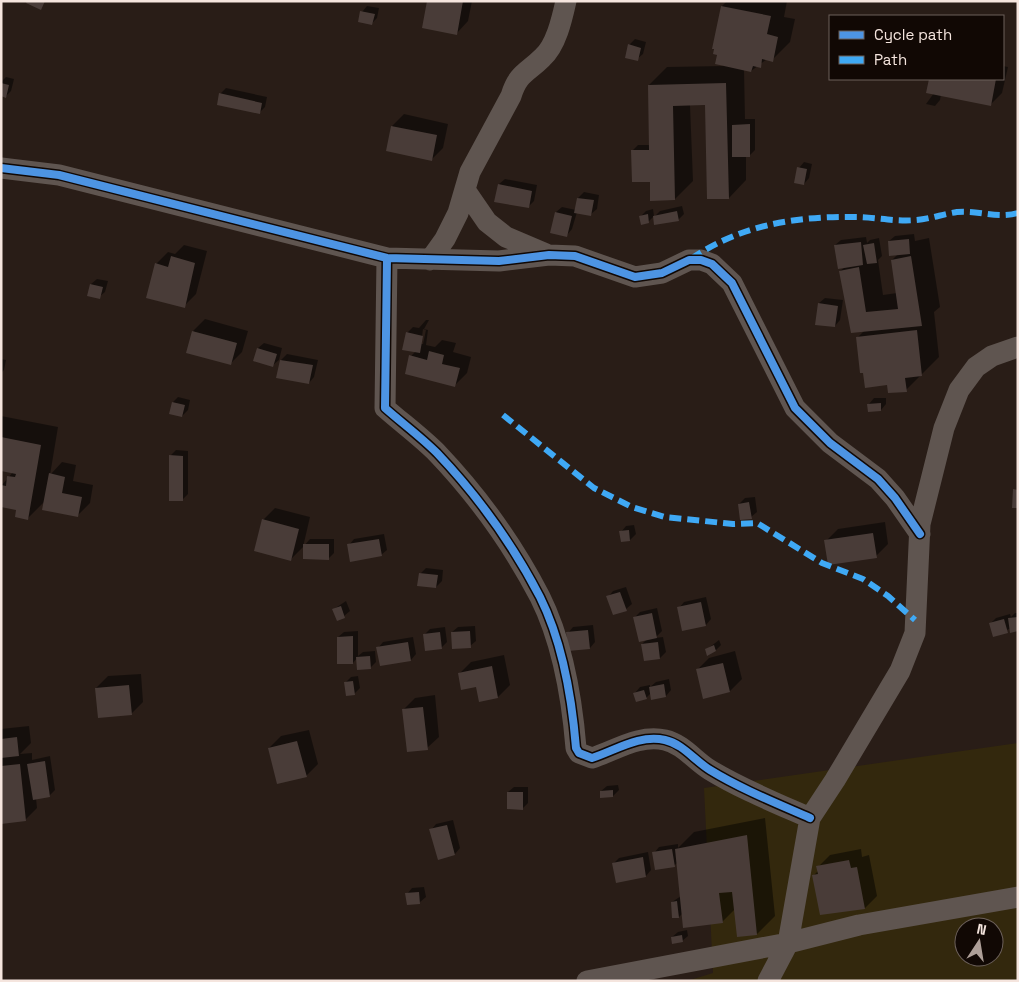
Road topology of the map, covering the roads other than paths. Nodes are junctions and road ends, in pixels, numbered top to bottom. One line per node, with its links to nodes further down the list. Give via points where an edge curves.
1 (566, 1): 3 (street, via 553,42 543,58 524,71 515,83 470,172)
2 (3, 173): 5 (street, via 58,175)
3 (465, 190): 4 (street, via 487,222 506,238); 6 (street, via 445,239)
4 (549, 255): 6 (street, via 499,261); 8 (street, via 574,256 635,277 662,273 689,260 712,264 732,284 795,408 830,443 878,479 896,498)
5 (387, 258): 6 (street); 9 (street, via 386,408 436,452 476,498 541,599 562,660 579,753 592,758 643,739 665,740 677,744 717,773)
6 (430, 260)
7 (1018, 347): 8 (street, via 992,356 976,367 959,390 944,428)
8 (920, 534): 9 (street, via 915,633 900,671)
9 (810, 818): 11 (street)
10 (1018, 897): 11 (street, via 859,925)
11 (788, 943): 12 (street); 13 (street)
12 (587, 981)
13 (768, 981)

